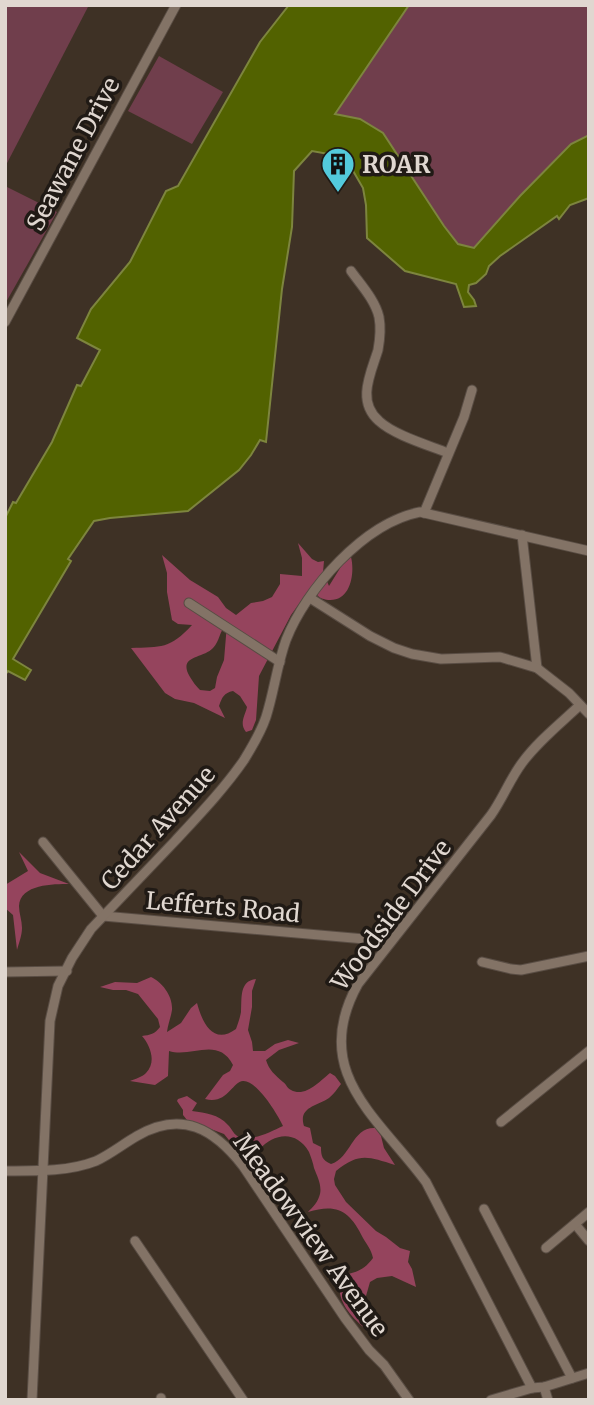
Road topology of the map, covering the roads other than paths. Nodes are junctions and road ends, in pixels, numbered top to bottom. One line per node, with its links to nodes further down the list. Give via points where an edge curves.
1 (176, 5): 3 (street, Seawane Drive)
2 (351, 271): 5 (street, via 372,300 380,326 366,388 371,411 389,428)
3 (5, 321)
4 (472, 390): 5 (street)
5 (448, 453): 6 (street)
6 (424, 513): 7 (street, Cedar Avenue); 9 (street, Cedar Avenue, via 398,518 369,535 336,565)
7 (522, 536): 8 (street, Cedar Avenue); 12 (street)
8 (589, 551)
9 (310, 598): 11 (street, Cedar Avenue, via 287,638); 12 (street, via 370,636 412,654 441,659 500,657)
10 (189, 603): 11 (street)
11 (280, 662): 16 (street, Cedar Avenue, via 266,717 244,760)
12 (537, 668): 13 (street)
13 (580, 705): 14 (street); 17 (street, Woodside Drive, via 525,760 492,813)
14 (589, 714)
15 (43, 842): 16 (street)
16 (103, 916): 17 (street, Lefferts Road); 20 (street, Cedar Avenue, via 78,947)
17 (392, 940): 35 (street, Woodside Drive, via 358,984 346,1008 341,1045 346,1072 365,1108 426,1182)
18 (589, 956): 19 (street, via 521,970)
19 (482, 962)
20 (67, 971): 21 (street); 24 (street, Cedar Avenue, via 50,1021)
21 (5, 972)
22 (589, 1051): 23 (street)
23 (501, 1122)
24 (42, 1170): 25 (street, Meadowview Avenue); 37 (street, Cedar Avenue); 38 (street, Meadowview Avenue, via 94,1161 163,1125 196,1128 215,1136 243,1166 345,1318)
25 (5, 1171)
26 (484, 1209): 33 (street)
27 (589, 1212): 28 (street)
28 (575, 1224): 30 (street); 31 (street)
29 (135, 1241): 36 (street)
30 (589, 1241)
31 (546, 1248)
32 (589, 1373): 33 (street)
33 (572, 1378): 34 (street)
34 (544, 1387): 35 (street); 40 (street)
35 (532, 1388): 39 (street)
36 (241, 1399)
37 (32, 1400)
38 (409, 1400)
39 (491, 1400)
40 (548, 1400)

